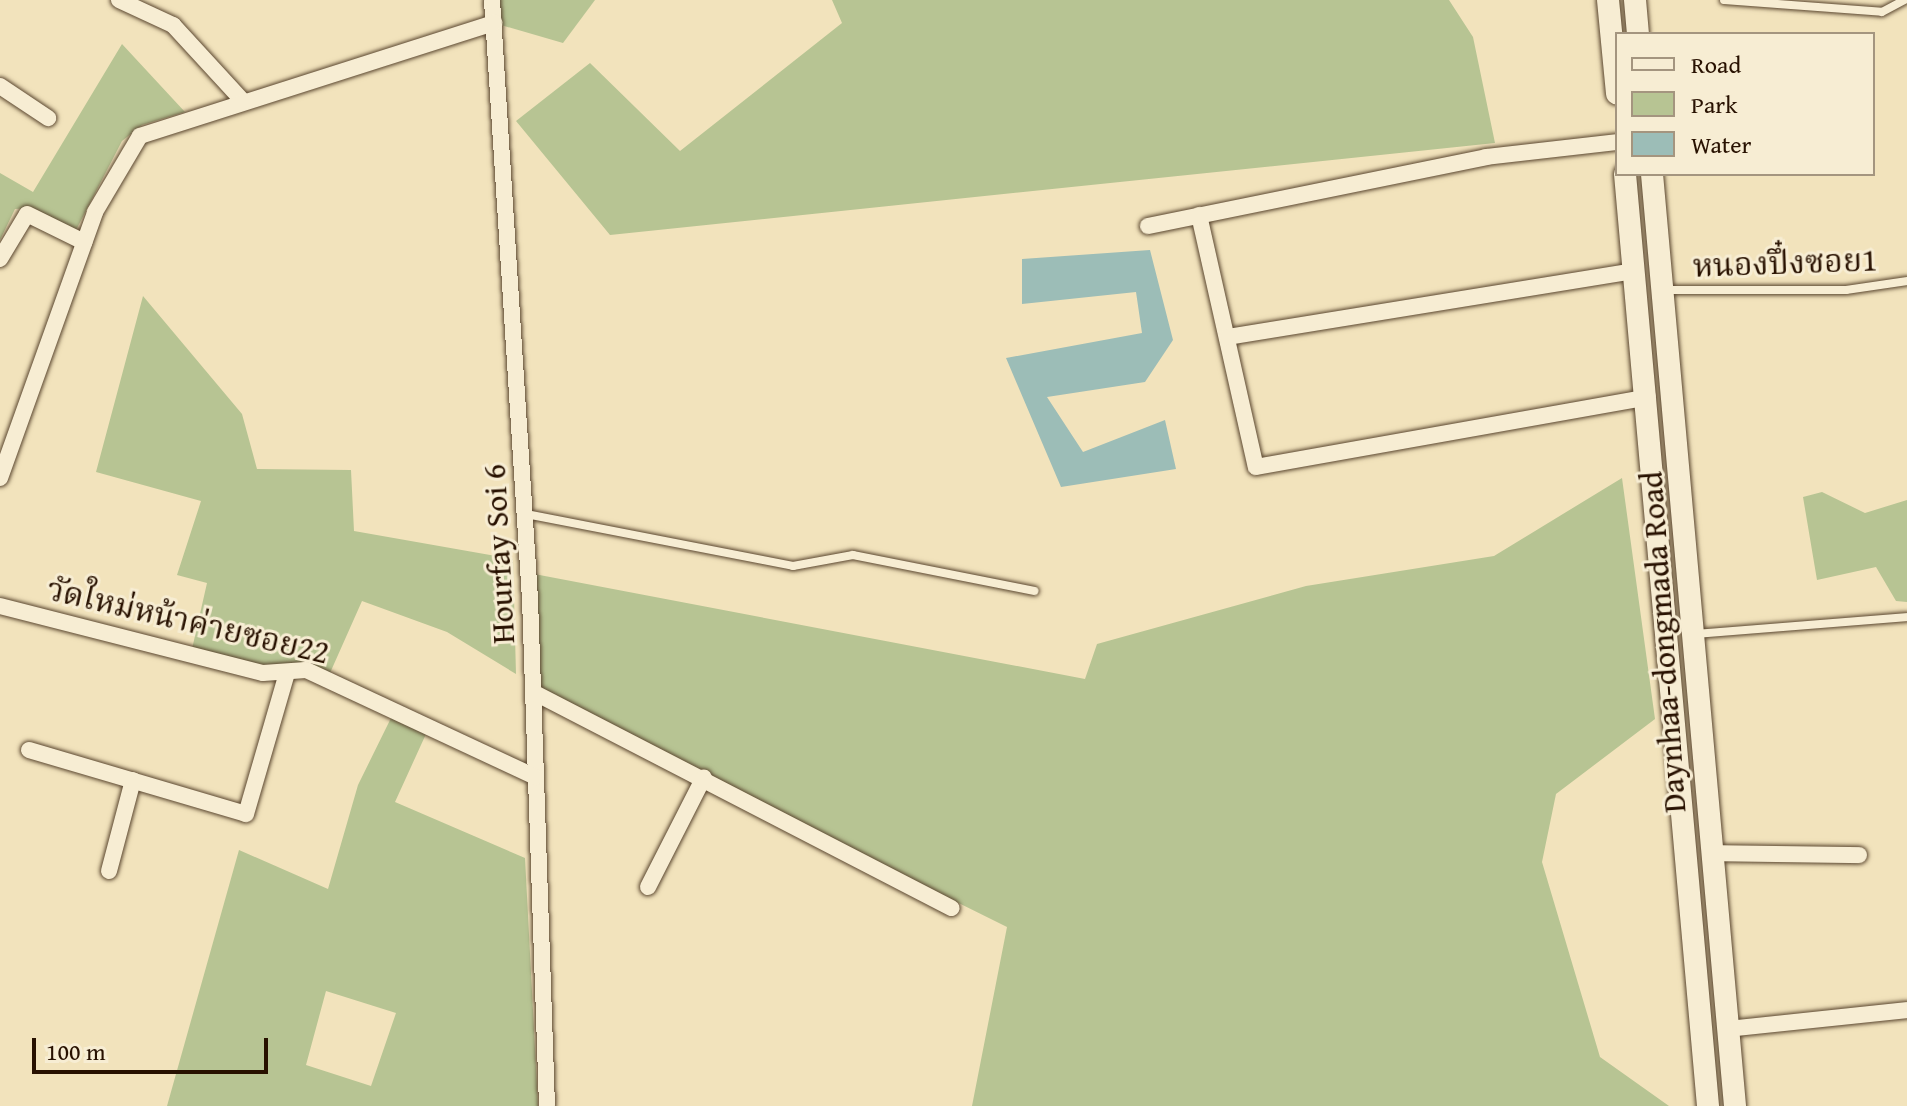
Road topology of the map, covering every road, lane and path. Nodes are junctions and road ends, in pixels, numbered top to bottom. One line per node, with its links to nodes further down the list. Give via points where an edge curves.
1 (119, 0): 11 (street, via 173,25)
2 (492, 0): 7 (street, Hourfay Soi 6)
3 (1608, 0): 9 (main road)
4 (1635, 0): 8 (main road)
5 (1724, 0): 6 (lane, via 1882,12)
6 (1905, 0)
7 (494, 23): 11 (street); 28 (street, Hourfay Soi 6)
8 (1638, 32)
9 (1615, 73)
10 (0, 86): 12 (street)
11 (243, 101): 19 (street, via 140,136)
12 (48, 118)
13 (1615, 142): 16 (street, via 1486,157)
14 (1625, 176): 20 (main road, Daynhaa-dongmada Road)
15 (1652, 176): 18 (main road, Daynhaa-dongmada Road)
16 (1199, 215): 17 (street); 25 (street)
17 (1148, 226)
18 (1659, 241): 20 (main road); 24 (main road, Daynhaa-dongmada Road)
19 (84, 242): 21 (street, via 33,213); 27 (street)
20 (1632, 245): 22 (main road, Daynhaa-dongmada Road)
21 (0, 259)
22 (1635, 271): 25 (street); 26 (main road, Daynhaa-dongmada Road)
23 (1907, 281): 24 (lane, หนองปึ๋งซอย1, via 1846,290)
24 (1664, 290): 32 (main road, Daynhaa-dongmada Road)
25 (1227, 337): 26 (street, via 1256,467)
26 (1648, 397): 47 (main road, Daynhaa-dongmada Road)
27 (0, 478)
28 (526, 514): 29 (lane, via 793,566 853,555); 34 (street, Hourfay Soi 6)
29 (1034, 591)
30 (0, 606): 33 (street, วัดใหม่หน้าค่ายซอย22, via 263,673)
31 (1907, 617): 32 (lane)
32 (1692, 634): 39 (main road, Daynhaa-dongmada Road)
33 (287, 673): 36 (street, วัดใหม่หน้าค่ายซอย22, via 306,670); 38 (street, via 249,812)
34 (533, 692): 36 (street, Hourfay Soi 6); 37 (street)
35 (29, 750): 38 (street)
36 (535, 777): 46 (street, Hourfay Soi 6)
37 (704, 777): 42 (street); 43 (street)
38 (133, 780): 41 (street)
39 (1711, 853): 40 (street); 45 (main road, Daynhaa-dongmada Road)
40 (1859, 855)
41 (109, 871)
42 (648, 887)
43 (952, 908)
44 (1907, 1010): 45 (street)
45 (1727, 1029): 48 (main road, Daynhaa-dongmada Road)
46 (547, 1106)
47 (1708, 1106)
48 (1735, 1106)

